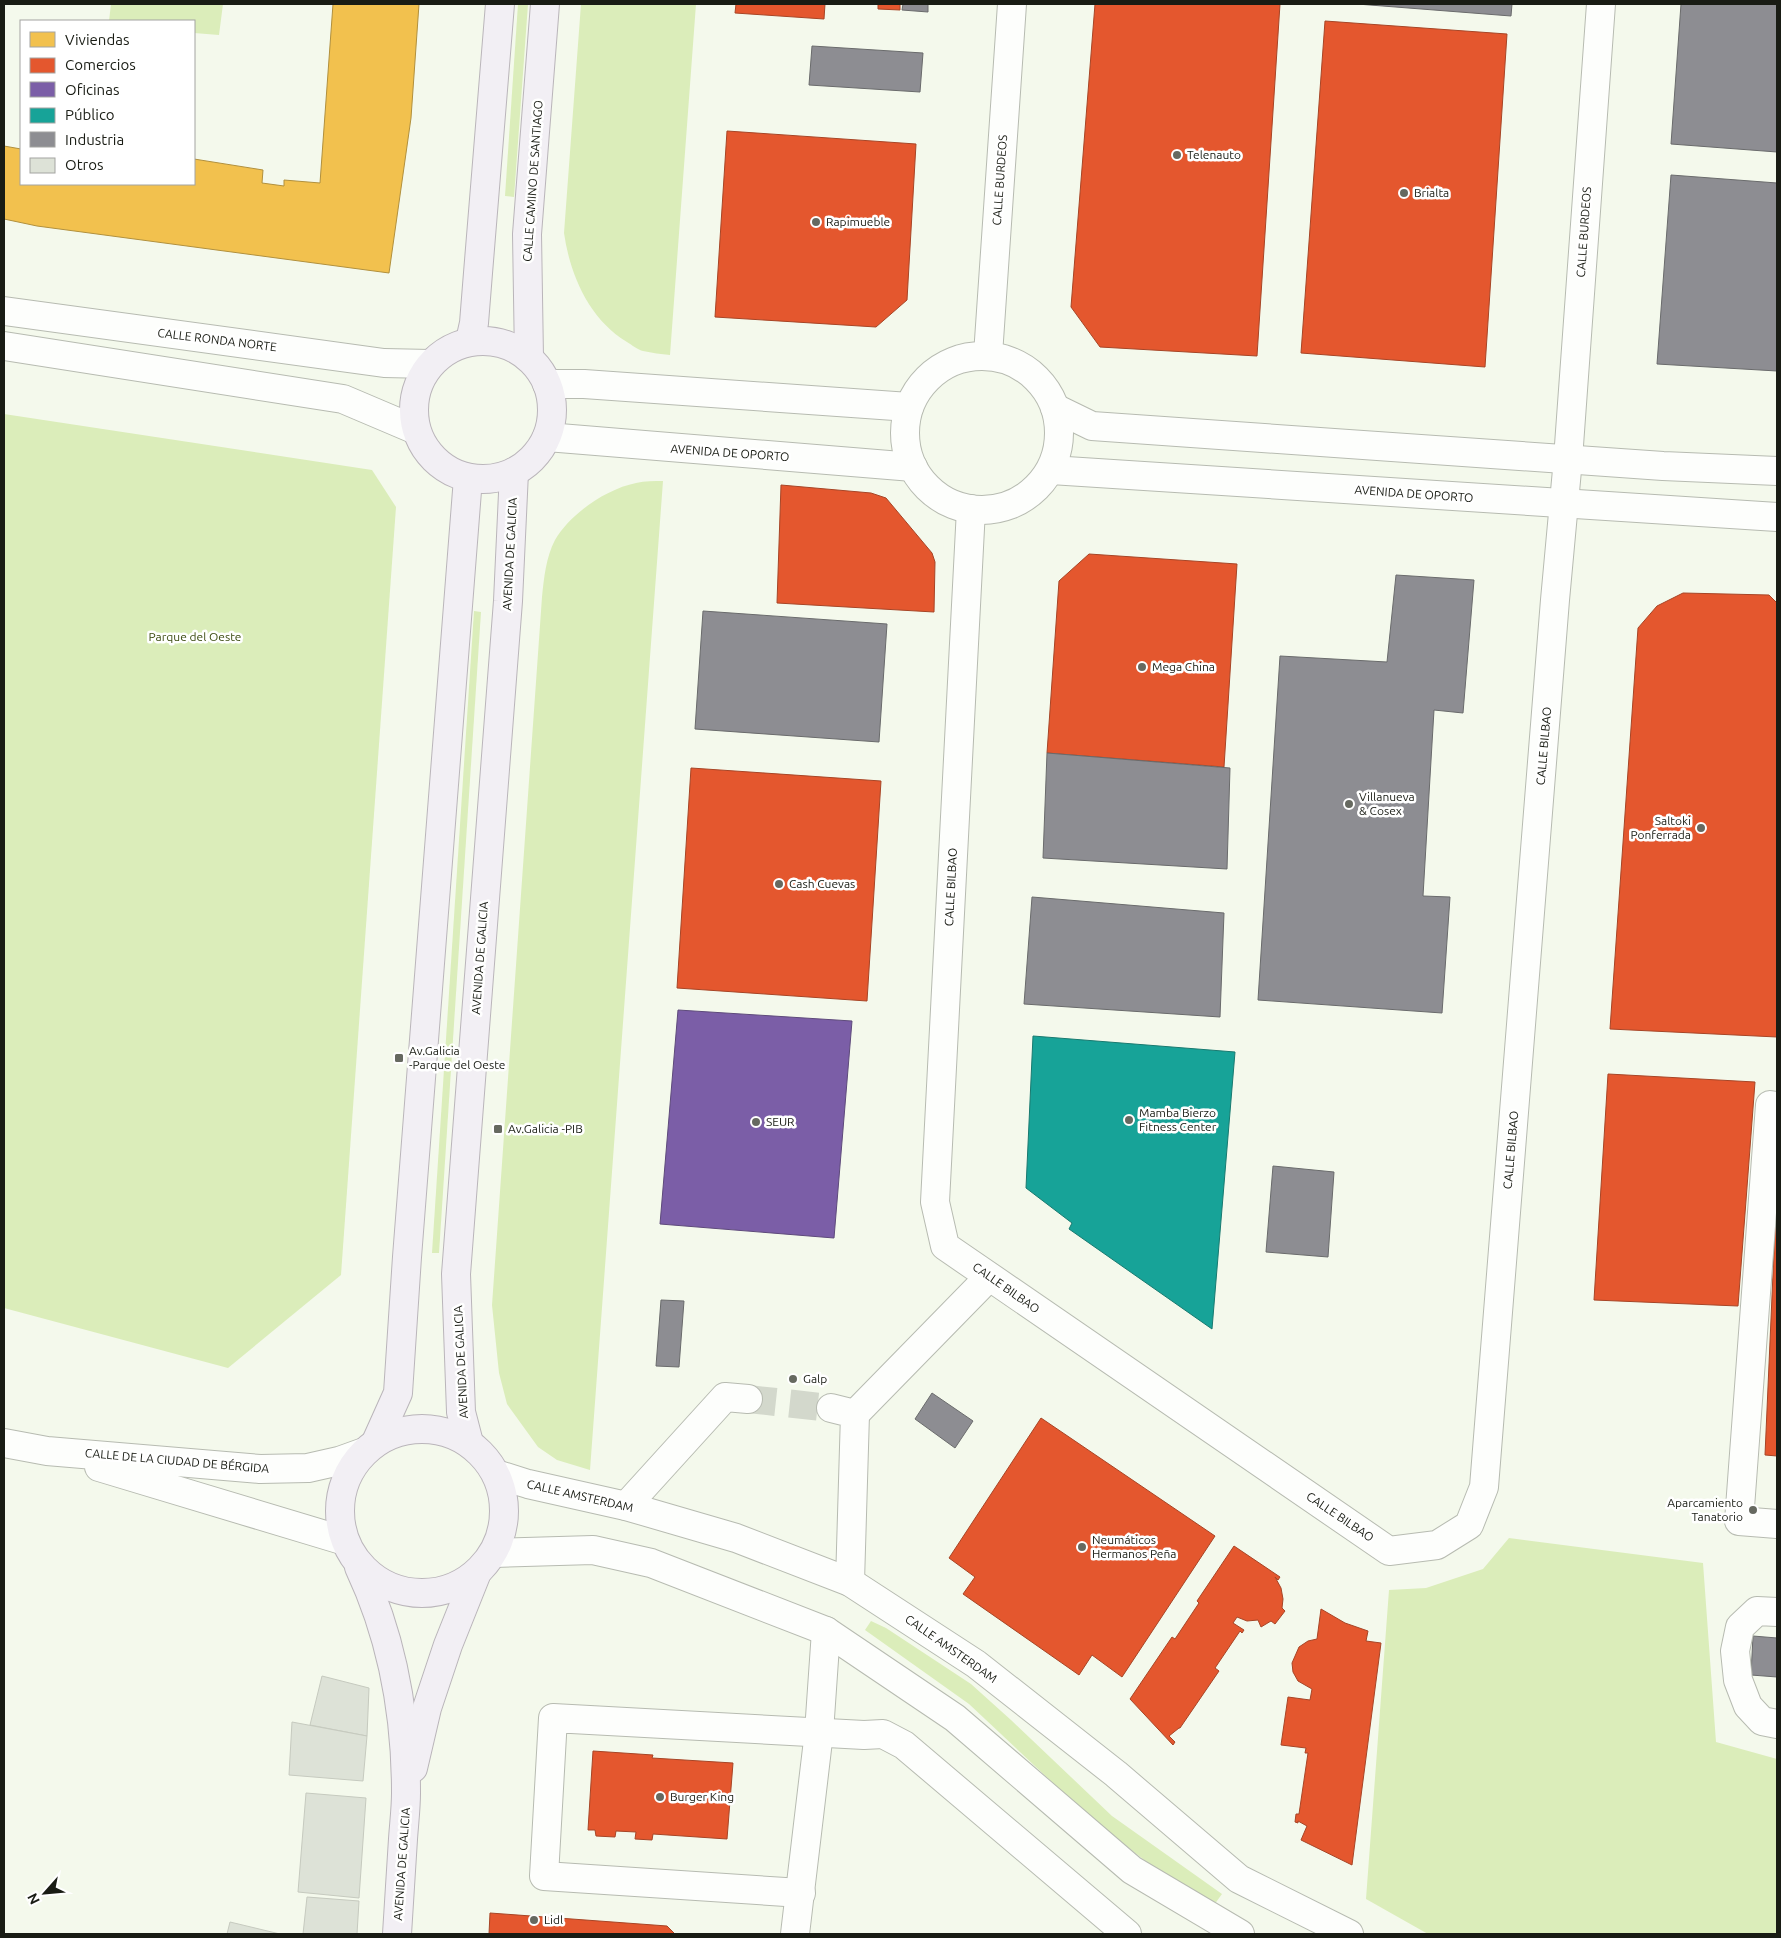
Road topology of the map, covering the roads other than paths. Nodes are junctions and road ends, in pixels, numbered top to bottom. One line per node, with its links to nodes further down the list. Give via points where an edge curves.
1 (500, 4): 6 (main road)
2 (545, 4): 9 (main road, CALLE CAMINO DE SANTIAGO, via 527,234)
3 (1012, 4): 8 (street, CALLE BURDEOS)
4 (1601, 4): 16 (street, CALLE BURDEOS)
5 (4, 310): 10 (street, CALLE RONDA NORTE, via 384,363)
6 (470, 341): 9 (main road, via 502,343); 10 (main road, via 448,349)
7 (4, 346): 14 (street, via 343,399)
8 (988, 355): 12 (street, via 963,358 940,368 922,384); 13 (street, via 1010,360 1030,371)
9 (529, 358): 11 (main road)
10 (430, 364): 14 (main road, via 418,385 414,407)
11 (548, 384): 12 (street); 15 (main road, via 552,420)
12 (909, 407): 17 (street, via 906,447)
13 (1056, 408): 16 (street, via 1092,426); 18 (street, via 1060,428 1058,450)
14 (416, 430): 21 (main road, via 436,461 451,472)
15 (547, 437): 17 (street, AVENIDA DE OPORTO); 20 (main road, via 528,463)
16 (1568, 460): 19 (street); 22 (street, CALLE BILBAO)
17 (913, 467): 23 (street, via 936,495)
18 (1051, 470): 22 (street, AVENIDA DE OPORTO); 23 (street, via 1036,488 1017,502 994,510)
19 (1777, 471)
20 (514, 472): 21 (main road, via 484,480); 29 (main road, AVENIDA DE GALICIA, via 508,602 456,1274 461,1412)
21 (468, 478): 30 (main road, via 398,1393)
22 (1564, 504): 24 (street, AVENIDA DE OPORTO); 26 (street, CALLE BILBAO, via 1484,1488 1469,1525 1437,1545 1389,1551)
23 (970, 510): 26 (street, CALLE BILBAO, via 935,1202 945,1246)
24 (1777, 517)
25 (1777, 1106): 34 (street, via 1770,1105 1739,1521)
26 (989, 1277): 38 (street, via 843,1411)
27 (748, 1399): 33 (street, via 725,1397)
28 (4, 1443): 31 (street, CALLE DE LA CIUDAD DE BÉRGIDA)
29 (469, 1443): 30 (main road, via 446,1432 422,1428 398,1432); 32 (main road, via 485,1457)
30 (370, 1447): 31 (street, CALLE DE LA CIUDAD DE BÉRGIDA, via 339,1461 308,1468 260,1469); 35 (main road, via 352,1467 340,1504 341,1523)
31 (48, 1451): 35 (street, CALLE DE LA CIUDAD DE BÉRGIDA)
32 (496, 1474): 33 (street, CALLE AMSTERDAM); 36 (main road, via 504,1501 504,1528)
33 (626, 1506): 38 (street, CALLE AMSTERDAM, via 736,1538)
34 (1777, 1524)
35 (351, 1552): 37 (main road, via 376,1580 398,1591 423,1594 451,1590); 43 (main road, AVENIDA DE GALICIA, via 376,1605 395,1673)
36 (494, 1553): 37 (main road); 40 (street, via 593,1550 613,1554 651,1563)
37 (476, 1575): 43 (main road, AVENIDA DE GALICIA, via 427,1708)
38 (850, 1582): 49 (street, CALLE AMSTERDAM, via 976,1664 1116,1774 1239,1879)
39 (1777, 1612): 41 (street, via 1758,1611 1740,1627 1735,1651 1738,1680 1748,1706 1762,1721)
40 (826, 1631): 42 (street); 48 (street, via 955,1718 1132,1870)
41 (1777, 1724)
42 (819, 1732): 44 (street); 44 (street, via 553,1718 544,1876); 47 (street, via 884,1734 904,1745)
43 (406, 1794): 45 (main road, AVENIDA DE GALICIA)
44 (801, 1893): 46 (street)
45 (397, 1934)
46 (795, 1934)
47 (1127, 1934)
48 (1240, 1934)
49 (1348, 1934)

